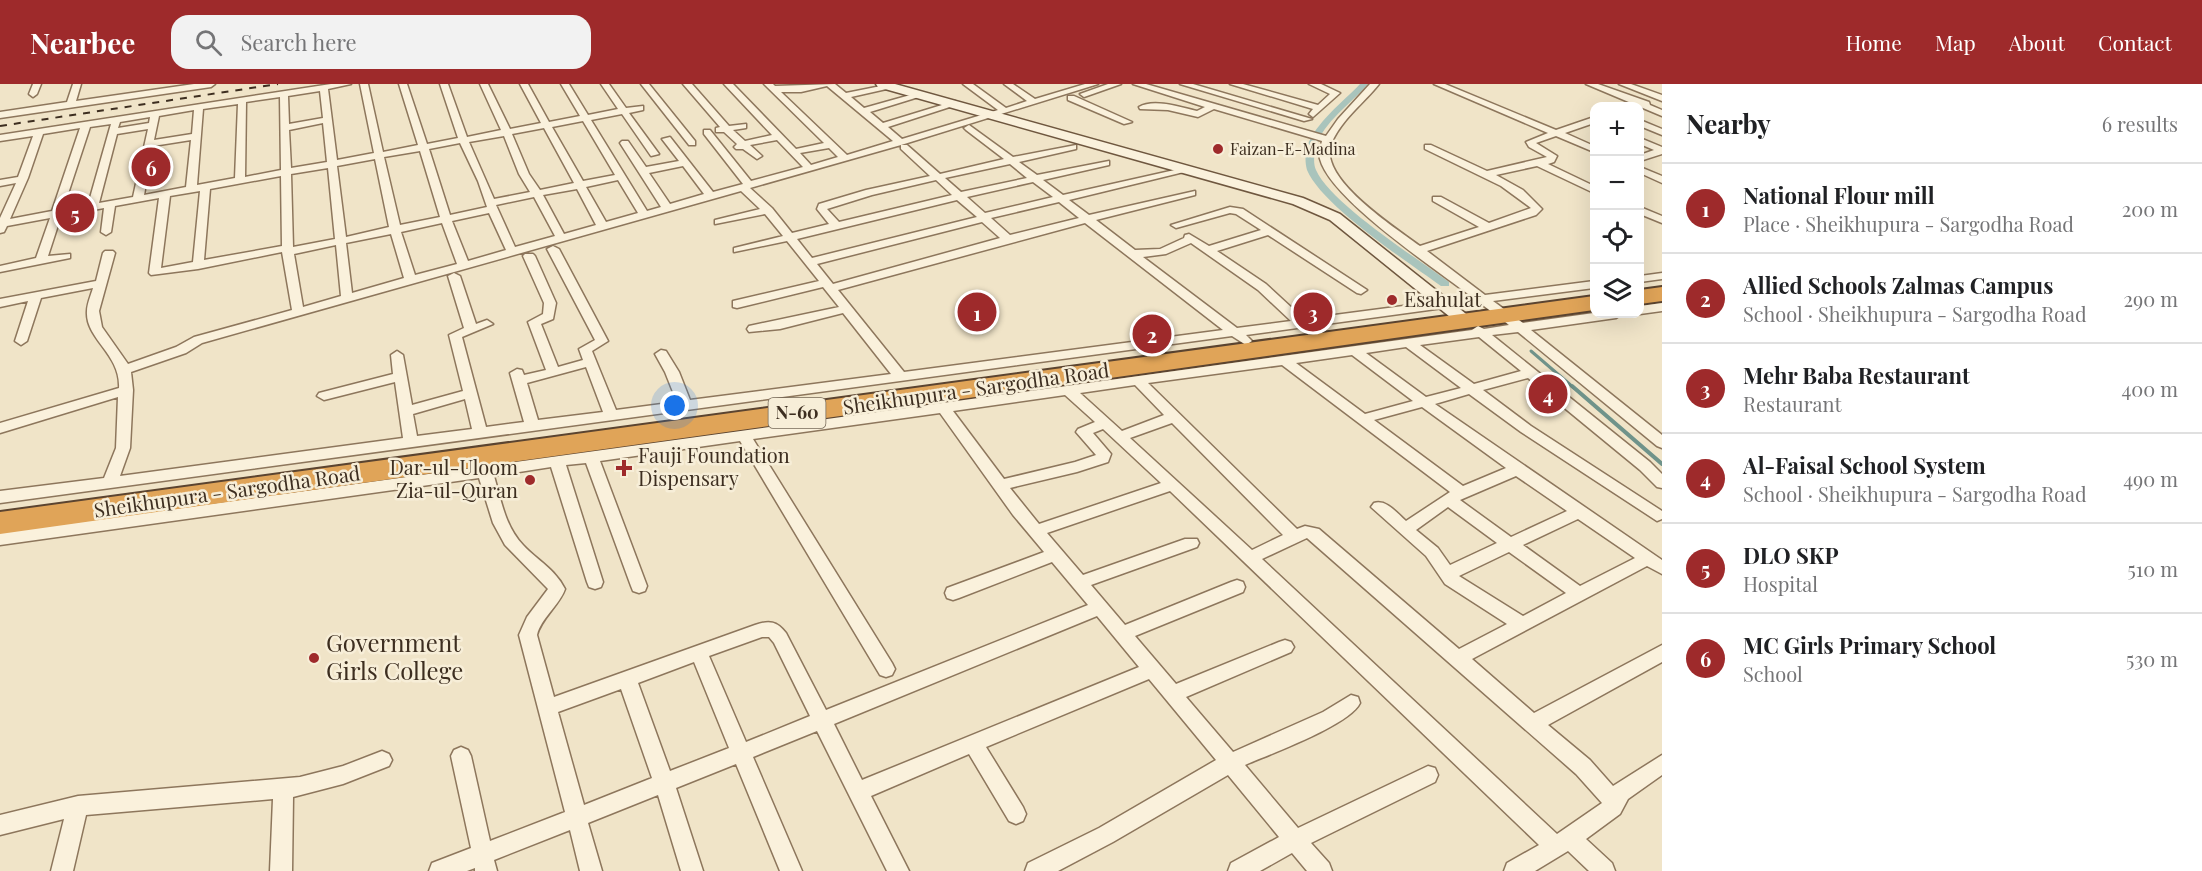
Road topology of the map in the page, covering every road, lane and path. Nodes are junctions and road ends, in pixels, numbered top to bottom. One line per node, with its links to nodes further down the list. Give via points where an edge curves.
1 (37, 84): 35 (street)
2 (77, 84): 47 (street)
3 (119, 84): 41 (street)
4 (211, 84): 33 (street)
5 (347, 84): 34 (street)
6 (364, 84): 104 (street)
7 (403, 84): 98 (street)
8 (444, 84): 87 (street)
9 (484, 84): 80 (street)
10 (524, 84): 69 (street)
11 (565, 84): 60 (street)
12 (605, 84): 54 (street)
13 (645, 84): 85 (street)
14 (687, 84): 74 (street)
15 (728, 84): 83 (street)
16 (824, 84): 32 (street, via 801,89)
17 (830, 84): 39 (street)
18 (967, 84): 58 (street)
19 (1008, 84): 43 (street)
20 (1048, 84): 38 (street)
21 (1091, 84): 38 (street)
22 (1117, 84): 38 (street)
23 (1137, 84): 48 (street)
24 (1184, 84): 61 (street)
25 (1234, 84): 53 (street)
26 (1313, 84): 53 (street, via 1336,93)
27 (1375, 84): 86 (street)
28 (1438, 84): 78 (street)
29 (1590, 84): 44 (street)
30 (1623, 84): 40 (street)
31 (885, 85): 37 (main road); 39 (street)
32 (771, 87): 93 (street)
33 (160, 88): 41 (street)
34 (324, 88): 36 (street); 63 (street)
35 (33, 94)
36 (284, 94): 42 (street); 72 (street)
37 (921, 95): 45 (main road); 55 (street)
38 (1067, 95): 43 (street); 58 (street); 64 (street)
39 (846, 96): 55 (street)
40 (1662, 98): 46 (street)
41 (116, 99): 47 (street)
42 (242, 101): 50 (street); 124 (street)
43 (1033, 102): 58 (street)
44 (1635, 102)
45 (955, 104): 58 (main road); 71 (street)
46 (1644, 104)
47 (71, 105): 59 (street)
48 (1214, 106): 51 (street, via 1198,114 1168,106); 75 (street)
49 (1644, 106): 56 (street)
50 (199, 107): 57 (street); 82 (street)
51 (1143, 107)
52 (640, 108): 54 (street)
53 (1319, 108): 61 (street)
54 (625, 111): 60 (street); 90 (street)
55 (864, 111): 71 (street)
56 (1662, 113)
57 (155, 114): 62 (street); 67 (street)
58 (999, 114): 73 (street); 94 (street); 114 (main road)
59 (0, 115)
60 (588, 119): 69 (street); 101 (street)
61 (1307, 119): 75 (street)
62 (116, 120): 66 (street); 77 (street)
63 (327, 120): 72 (street); 112 (street)
64 (1127, 122)
65 (1590, 122): 78 (street)
66 (86, 124): 76 (street); 145 (street)
67 (152, 125): 77 (street); 89 (street)
68 (1644, 125): 79 (street)
69 (548, 126): 80 (street, via 529,133); 126 (street)
70 (743, 126): 74 (street)
71 (882, 126): 94 (street)
72 (285, 128): 117 (street)
73 (969, 128): 94 (street); 108 (street)
74 (726, 129): 81 (street); 91 (street)
75 (1295, 130): 86 (street)
76 (39, 132): 84 (street); 122 (street)
77 (112, 132): 141 (street)
78 (1557, 132): 97 (street); 111 (street, via 1531,142 1553,158)
79 (1662, 132)
80 (507, 134): 87 (street); 132 (street)
81 (709, 135): 85 (street); 99 (street)
82 (196, 136): 89 (street); 130 (street)
83 (778, 137): 91 (street); 102 (street)
84 (0, 138)
85 (689, 139): 109 (street, via 670,143)
86 (1328, 140): 167 (street, via 1324,158 1340,185 1359,205)
87 (464, 141): 98 (street); 140 (street)
88 (1644, 143): 100 (street)
89 (149, 144): 137 (street)
90 (648, 144): 92 (street); 103 (street)
91 (744, 144): 99 (street); 105 (street)
92 (626, 145): 101 (street); 115 (street)
93 (830, 145): 102 (street); 107 (street)
94 (902, 145): 107 (street); 120 (street); 129 (street)
95 (1073, 147): 108 (street)
96 (1428, 147): 118 (street)
97 (1590, 147)
98 (424, 148): 104 (street); 148 (street)
99 (722, 151): 129 (street)
100 (1662, 151): 106 (street)
101 (607, 152): 119 (street)
102 (793, 152): 113 (street)
103 (654, 154)
104 (380, 156): 112 (street); 157 (street)
105 (757, 156)
106 (1644, 157)
107 (844, 158): 113 (street)
108 (1012, 160): 120 (street); 121 (street)
109 (684, 163): 115 (street); 134 (street)
110 (1107, 163): 121 (street)
111 (1539, 163): 118 (street); 128 (street)
112 (333, 165): 117 (street); 162 (street)
113 (810, 168): 129 (street)
114 (1185, 169): 136 (street); 202 (main road, via 1298,201 1326,213)
115 (642, 171): 119 (street); 142 (street)
116 (1644, 172): 123 (street)
117 (286, 173): 124 (street); 164 (street)
118 (1485, 174): 156 (street, via 1520,192 1538,209)
119 (620, 176): 126 (street); 146 (street)
120 (937, 177): 135 (street); 155 (street, via 822,207)
121 (1035, 178): 135 (street); 136 (street)
122 (22, 179): 125 (street); 153 (street)
123 (1662, 180)
124 (240, 181): 127 (street)
125 (0, 183)
126 (579, 186): 132 (street); 154 (street)
127 (205, 187): 130 (street); 175 (street)
128 (1590, 188)
129 (748, 189): 134 (street); 143 (street); 163 (street)
130 (191, 190): 133 (street)
131 (1191, 193): 149 (street)
132 (537, 194): 140 (street); 163 (street)
133 (165, 195): 137 (street); 175 (street, via 154,273)
134 (711, 196): 142 (street)
135 (959, 196): 147 (street); 155 (street)
136 (1062, 198): 147 (street); 149 (street)
137 (138, 199): 139 (street)
138 (1437, 199): 156 (street)
139 (110, 204): 141 (street); 159 (street)
140 (491, 206): 148 (street); 168 (street)
141 (93, 207): 145 (street)
142 (668, 208): 146 (street)
143 (768, 210): 151 (street); 160 (street)
144 (1644, 212): 150 (street)
145 (57, 214): 153 (street); 173 (street)
146 (644, 215): 154 (street)
147 (984, 218): 161 (street); 174 (street)
148 (446, 219): 157 (street); 176 (street)
149 (1088, 219): 161 (street); 170 (street)
150 (1662, 220)
151 (719, 222)
152 (1176, 225): 158 (street, via 1234,210)
153 (1, 226)
154 (603, 226): 163 (street)
155 (837, 227): 160 (street)
156 (1488, 227): 167 (street)
157 (395, 229): 162 (street); 181 (street)
158 (1268, 231): 166 (street); 187 (street)
159 (106, 232)
160 (790, 237): 165 (street); 174 (street)
161 (1008, 238): 183 (street)
162 (340, 241): 164 (street); 192 (street)
163 (557, 244): 168 (street); 172 (street); 215 (street, via 602,341 585,349)
164 (288, 250): 175 (street); 199 (street)
165 (738, 250)
166 (1208, 250): 170 (street, via 1191,238 1162,252); 203 (street, via 1262,287)
167 (1419, 250): 200 (street)
168 (512, 252): 176 (street)
169 (109, 253): 182 (street)
170 (1133, 254): 207 (street)
171 (66, 256): 173 (street)
172 (529, 256): 178 (street); 217 (street, via 550,303 549,317 534,322)
173 (41, 261): 177 (street)
174 (810, 262): 183 (street)
175 (198, 266)
176 (464, 266): 181 (street)
177 (0, 269)
178 (454, 276): 205 (street); 210 (street, via 198,349)
179 (1662, 276): 180 (street)
180 (1644, 278)
181 (411, 281): 192 (street)
182 (101, 283): 190 (street); 216 (street, via 94,321)
183 (829, 285): 195 (street); 197 (street)
184 (1590, 285): 200 (street)
185 (1662, 285): 186 (highway)
186 (1644, 287)
187 (1361, 290)
188 (1662, 294): 191 (highway)
189 (1590, 295): 200 (highway, Sheikhupura - Sargodha Road / N-60)
190 (36, 296): 193 (street); 208 (street)
191 (1644, 296)
192 (347, 298): 199 (street)
193 (0, 303)
194 (1590, 303): 200 (highway, Sheikhupura - Sargodha Road / N-60)
195 (737, 304)
196 (1662, 307): 198 (street)
197 (848, 308): 206 (street); 220 (street)
198 (1644, 309)
199 (298, 312): 210 (street, via 198,340)
200 (1501, 312): 201 (street); 202 (highway, Sheikhupura - Sargodha Road / N-60); 241 (street)
201 (1590, 314)
202 (1462, 317): 203 (street); 207 (highway, Sheikhupura - Sargodha Road / N-60); 209 (street); 218 (street); 258 (highway, Sheikhupura - Sargodha Road / N-60)
203 (1300, 322): 207 (street)
204 (487, 324): 205 (street)
205 (471, 329): 225 (street, via 455,336)
206 (753, 329)
207 (1240, 336): 220 (street); 253 (highway, Sheikhupura - Sargodha Road / N-60)
208 (21, 341)
209 (1409, 343): 211 (street); 222 (street)
210 (181, 350): 216 (street)
211 (1354, 350): 214 (street); 227 (street)
212 (661, 354): 228 (street)
213 (397, 355): 219 (street)
214 (1284, 360): 221 (street); 233 (street)
215 (590, 362): 217 (street); 231 (street)
216 (124, 370): 223 (street)
217 (553, 372): 235 (street, via 518,377)
218 (1530, 373): 222 (street); 247 (street)
219 (401, 376): 226 (street); 230 (street)
220 (900, 376): 228 (street)
221 (1138, 381): 224 (street); 232 (street)
222 (1472, 389): 227 (street); 255 (street)
223 (126, 390): 236 (street); 246 (street, via 123,448)
224 (1069, 391): 229 (street); 234 (street)
225 (471, 393): 230 (street); 237 (street)
226 (324, 396)
227 (1423, 403): 233 (street); 244 (street)
228 (685, 405): 231 (street)
229 (944, 408): 238 (street); 248 (street)
230 (406, 411): 240 (street)
231 (611, 415): 235 (street)
232 (1173, 417): 239 (street); 259 (street)
233 (1363, 419): 250 (street)
234 (1103, 424): 239 (street); 248 (street, via 1083,432 1104,454 1103,458)
235 (532, 425): 237 (street)
236 (0, 428)
237 (480, 432): 240 (street)
238 (744, 436): 242 (street); 280 (street)
239 (1119, 437): 249 (street)
240 (411, 442): 246 (street)
241 (1662, 444)
242 (591, 457): 243 (street); 269 (street)
243 (557, 462): 245 (street); 267 (street)
244 (1518, 469): 250 (street); 254 (street)
245 (486, 472): 258 (street); 285 (street, via 498,517 510,538 557,589 552,602 531,622 528,635)
246 (110, 482): 251 (street)
247 (1662, 483)
248 (1000, 485): 257 (street)
249 (1172, 485): 257 (street); 264 (street)
250 (1455, 496): 256 (street); 261 (street)
251 (0, 497)
252 (1379, 507): 256 (street)
253 (0, 510)
254 (1580, 511): 261 (street); 265 (street)
255 (1658, 515)
256 (1406, 529): 266 (street, via 1432,552)
257 (1035, 531): 263 (street)
258 (3, 533): 262 (street)
259 (1296, 537): 264 (street); 279 (street, via 1313,533)
260 (1191, 543): 268 (street)
261 (1511, 545): 266 (street); 272 (street)
262 (0, 553)
263 (1055, 554): 268 (street); 271 (street)
264 (1249, 558): 304 (street)
265 (1655, 563): 272 (street)
266 (1447, 574): 274 (street)
267 (595, 582)
268 (1078, 583): 273 (street)
269 (639, 586)
270 (1237, 587): 275 (street)
271 (953, 592)
272 (1579, 594): 274 (street)
273 (1099, 608): 275 (street); 286 (street)
274 (1522, 624): 279 (street)
275 (1121, 634): 281 (street)
276 (1285, 647): 283 (street)
277 (699, 653): 282 (street); 286 (street, via 773,629); 289 (street)
278 (1662, 653): 287 (street)
279 (1458, 658): 287 (street)
280 (886, 669)
281 (1151, 670): 283 (street); 288 (street)
282 (627, 679): 285 (street); 295 (street)
283 (1172, 694): 292 (street)
284 (1351, 703): 292 (street, via 1330,718)
285 (546, 708): 301 (street)
286 (822, 721): 289 (street); 297 (street)
287 (1533, 723): 298 (street, via 1583,767)
288 (973, 742): 297 (street); 300 (street)
289 (741, 753): 295 (street); 311 (street)
290 (461, 756): 305 (street)
291 (382, 760): 296 (street, via 333,778)
292 (1229, 763): 303 (street); 313 (street)
293 (1662, 764): 298 (street, via 1621,792)
294 (1428, 775): 303 (street)
295 (664, 783): 301 (street); 310 (street)
296 (283, 790): 299 (street); 307 (street)
297 (858, 790): 312 (street)
298 (1616, 804): 304 (street)
299 (78, 806): 302 (street); 306 (street)
300 (1016, 814)
301 (576, 817): 305 (street); 309 (street)
302 (0, 825)
303 (1295, 840): 314 (street); 315 (street)
304 (1562, 842): 316 (street); 317 (street)
305 (485, 863): 308 (street)
306 (62, 871)
307 (281, 871)
308 (440, 871)
309 (591, 871)
310 (692, 871)
311 (791, 871)
312 (898, 871)
313 (1036, 871)
314 (1239, 871)
315 (1321, 871)
316 (1515, 871)
317 (1604, 871)

